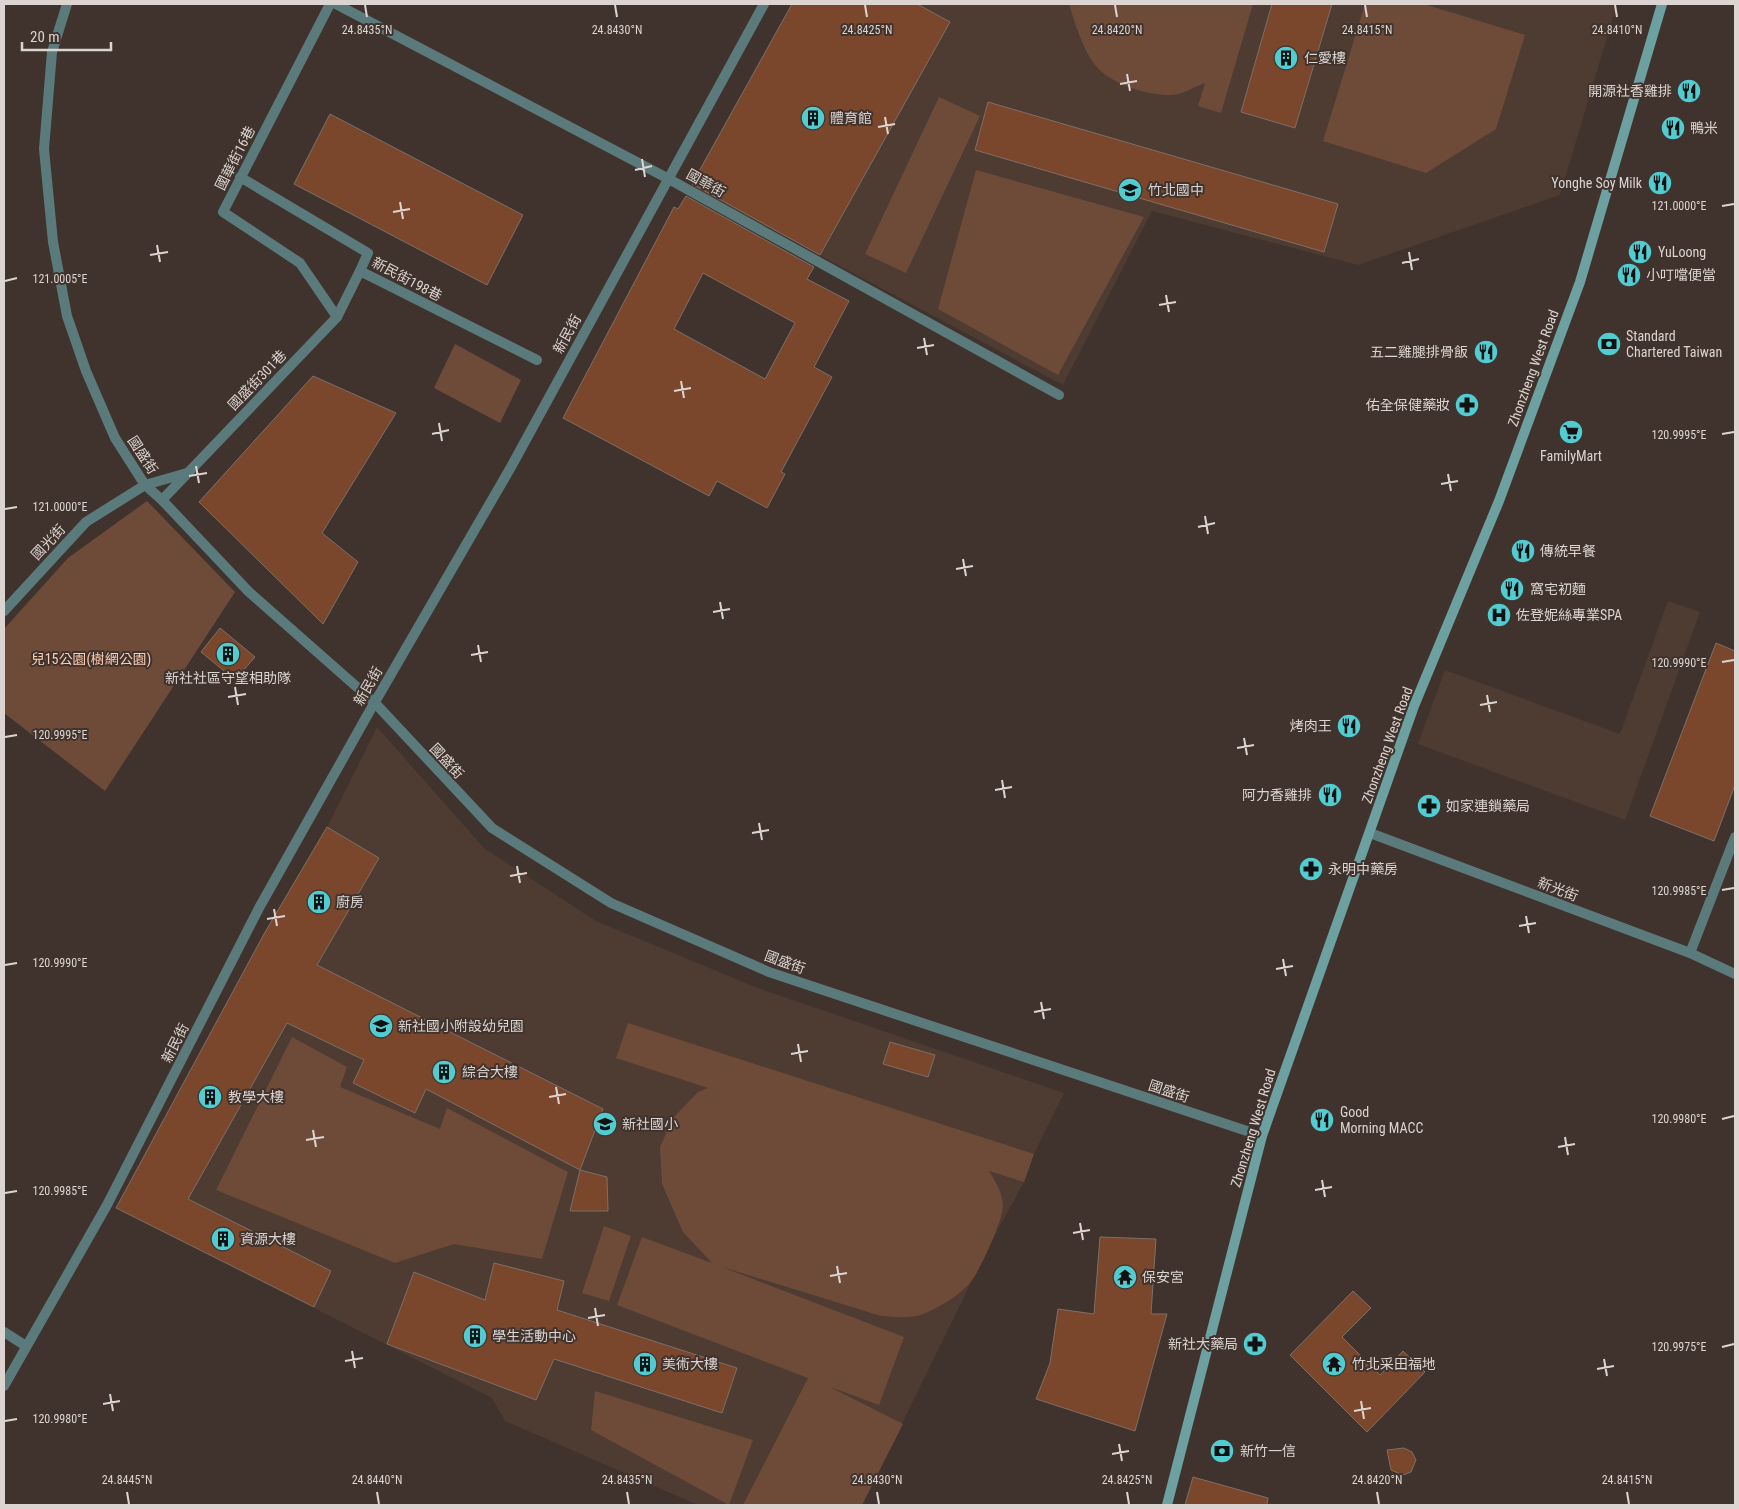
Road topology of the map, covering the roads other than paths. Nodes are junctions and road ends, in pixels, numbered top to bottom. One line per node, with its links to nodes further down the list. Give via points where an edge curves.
1 (67, 4): 13 (street, 國盛街, via 52,52 44,149 53,242 67,316 86,371 115,438)
2 (330, 4): 6 (street, 國華街16巷)
3 (336, 4): 7 (street, 國華街)
4 (764, 4): 7 (street, 新民街)
5 (1662, 4): 17 (main road, Zhonzheng West Road, via 1580,282 1499,501 1414,706)
6 (240, 177): 8 (street, 新民街198巷, via 368,253); 9 (street, 國華街16巷, via 223,212 300,263)
7 (668, 178): 11 (street, 國華街); 16 (street, 新民街, via 511,467)
8 (360, 271): 9 (street, 國盛街301巷); 10 (street, 新民街198巷)
9 (336, 317): 12 (street, 國盛街301巷)
10 (537, 360)
11 (1059, 395)
12 (188, 473): 13 (street, 國光街); 14 (street, 國盛街301巷)
13 (145, 485): 14 (street, 國盛街); 15 (street, 國光街, via 86,522)
14 (162, 500): 16 (street, 國盛街, via 249,592)
15 (4, 611)
16 (375, 703): 21 (street, 國盛街, via 492,828 612,903 768,972); 23 (street, 新民街, via 259,908 107,1205)
17 (1370, 833): 19 (street, 新光街); 21 (main road, Zhonzheng West Road)
18 (1735, 837): 19 (street)
19 (1690, 953): 20 (street, 新光街)
20 (1735, 974)
21 (1262, 1136): 25 (main road, Zhonzheng West Road)
22 (4, 1332): 23 (street)
23 (26, 1346): 24 (street, 新民街)
24 (4, 1386)
25 (1167, 1505)

